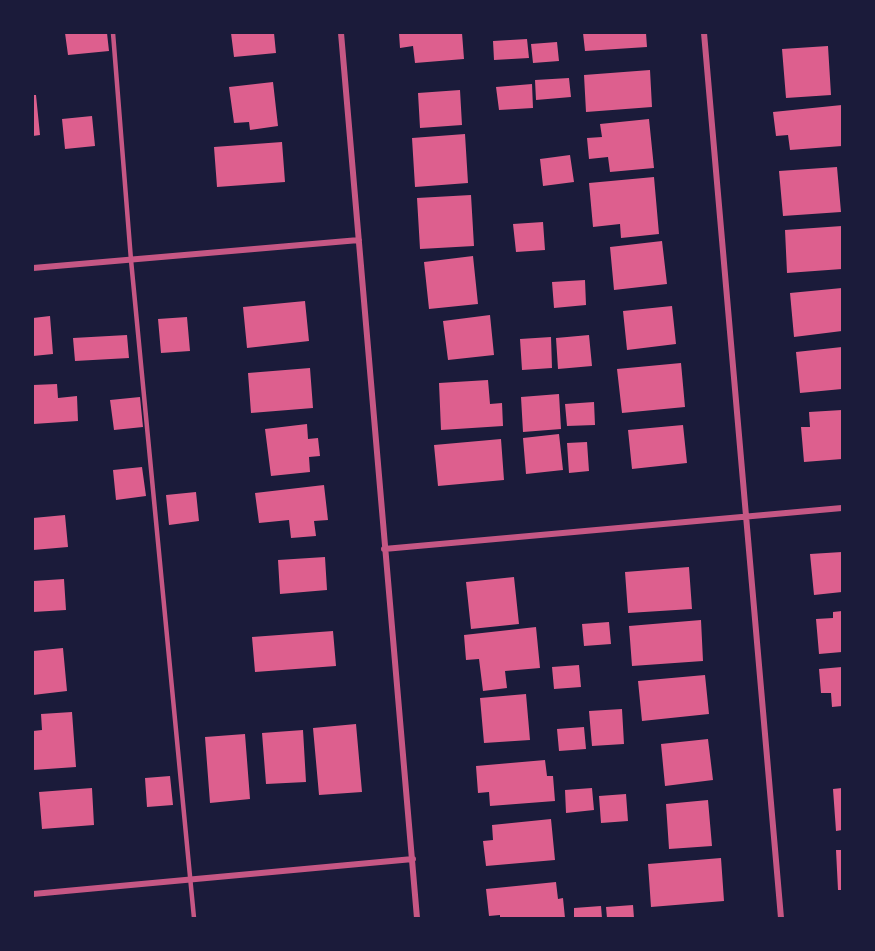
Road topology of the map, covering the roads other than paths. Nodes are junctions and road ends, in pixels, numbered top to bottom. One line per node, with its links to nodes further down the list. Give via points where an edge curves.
1 (113, 33): 5 (lane)
2 (341, 33): 4 (street)
3 (704, 33): 8 (street)
4 (359, 240): 5 (street); 9 (street)
5 (131, 260): 6 (street); 11 (lane)
6 (33, 268)
7 (842, 508): 8 (street)
8 (745, 517): 9 (street); 15 (street)
9 (384, 549): 10 (street)
10 (412, 859): 11 (street); 14 (street)
11 (191, 880): 12 (street); 13 (lane)
12 (33, 894)
13 (194, 918)
14 (417, 918)
15 (781, 918)

